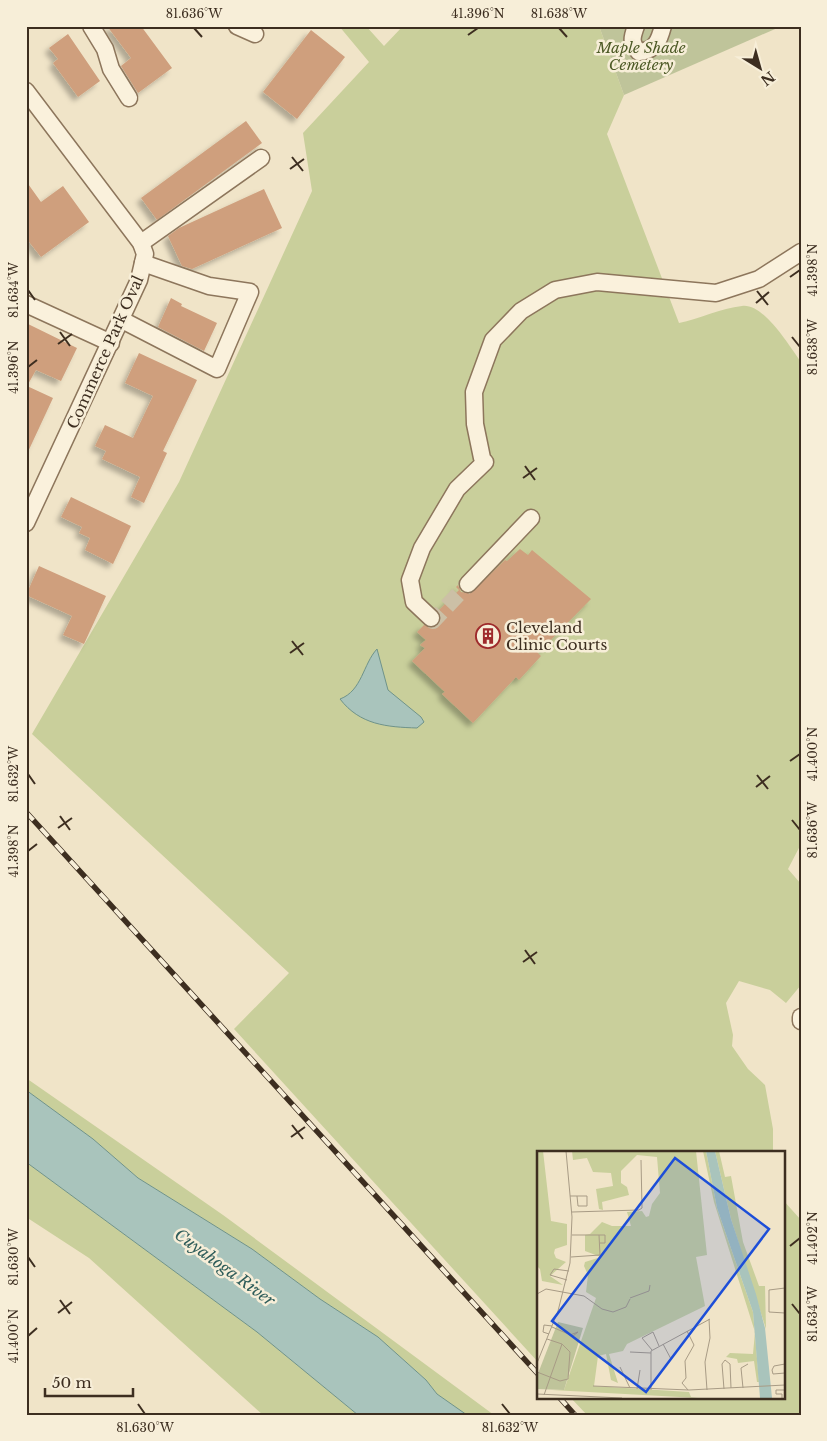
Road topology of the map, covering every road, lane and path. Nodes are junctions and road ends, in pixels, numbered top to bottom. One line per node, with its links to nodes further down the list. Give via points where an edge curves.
1 (91, 26): 7 (street)
2 (237, 26): 5 (street)
3 (636, 26): 4 (street, via 632,38 633,46 639,52 658,43)
4 (663, 26)
5 (255, 34)
6 (26, 91): 9 (street)
7 (129, 98)
8 (261, 158): 9 (street)
9 (141, 243): 11 (street, Commerce Park Oval, via 145,254)
10 (801, 252): 18 (street, via 759,279 716,293 598,282 555,290 521,311 493,340 474,392 475,424 484,460 448,503 422,548 410,580 414,602)
11 (142, 263): 13 (street, Commerce Park Oval, via 139,280); 13 (street, via 209,286 250,292 217,369)
12 (26, 304): 14 (street)
13 (122, 320): 14 (street, Commerce Park Oval)
14 (111, 343): 16 (street, Commerce Park Oval)
15 (531, 518): 17 (street)
16 (27, 520)
17 (468, 584)
18 (431, 618)
19 (801, 1017): 20 (street)
20 (801, 1021)

